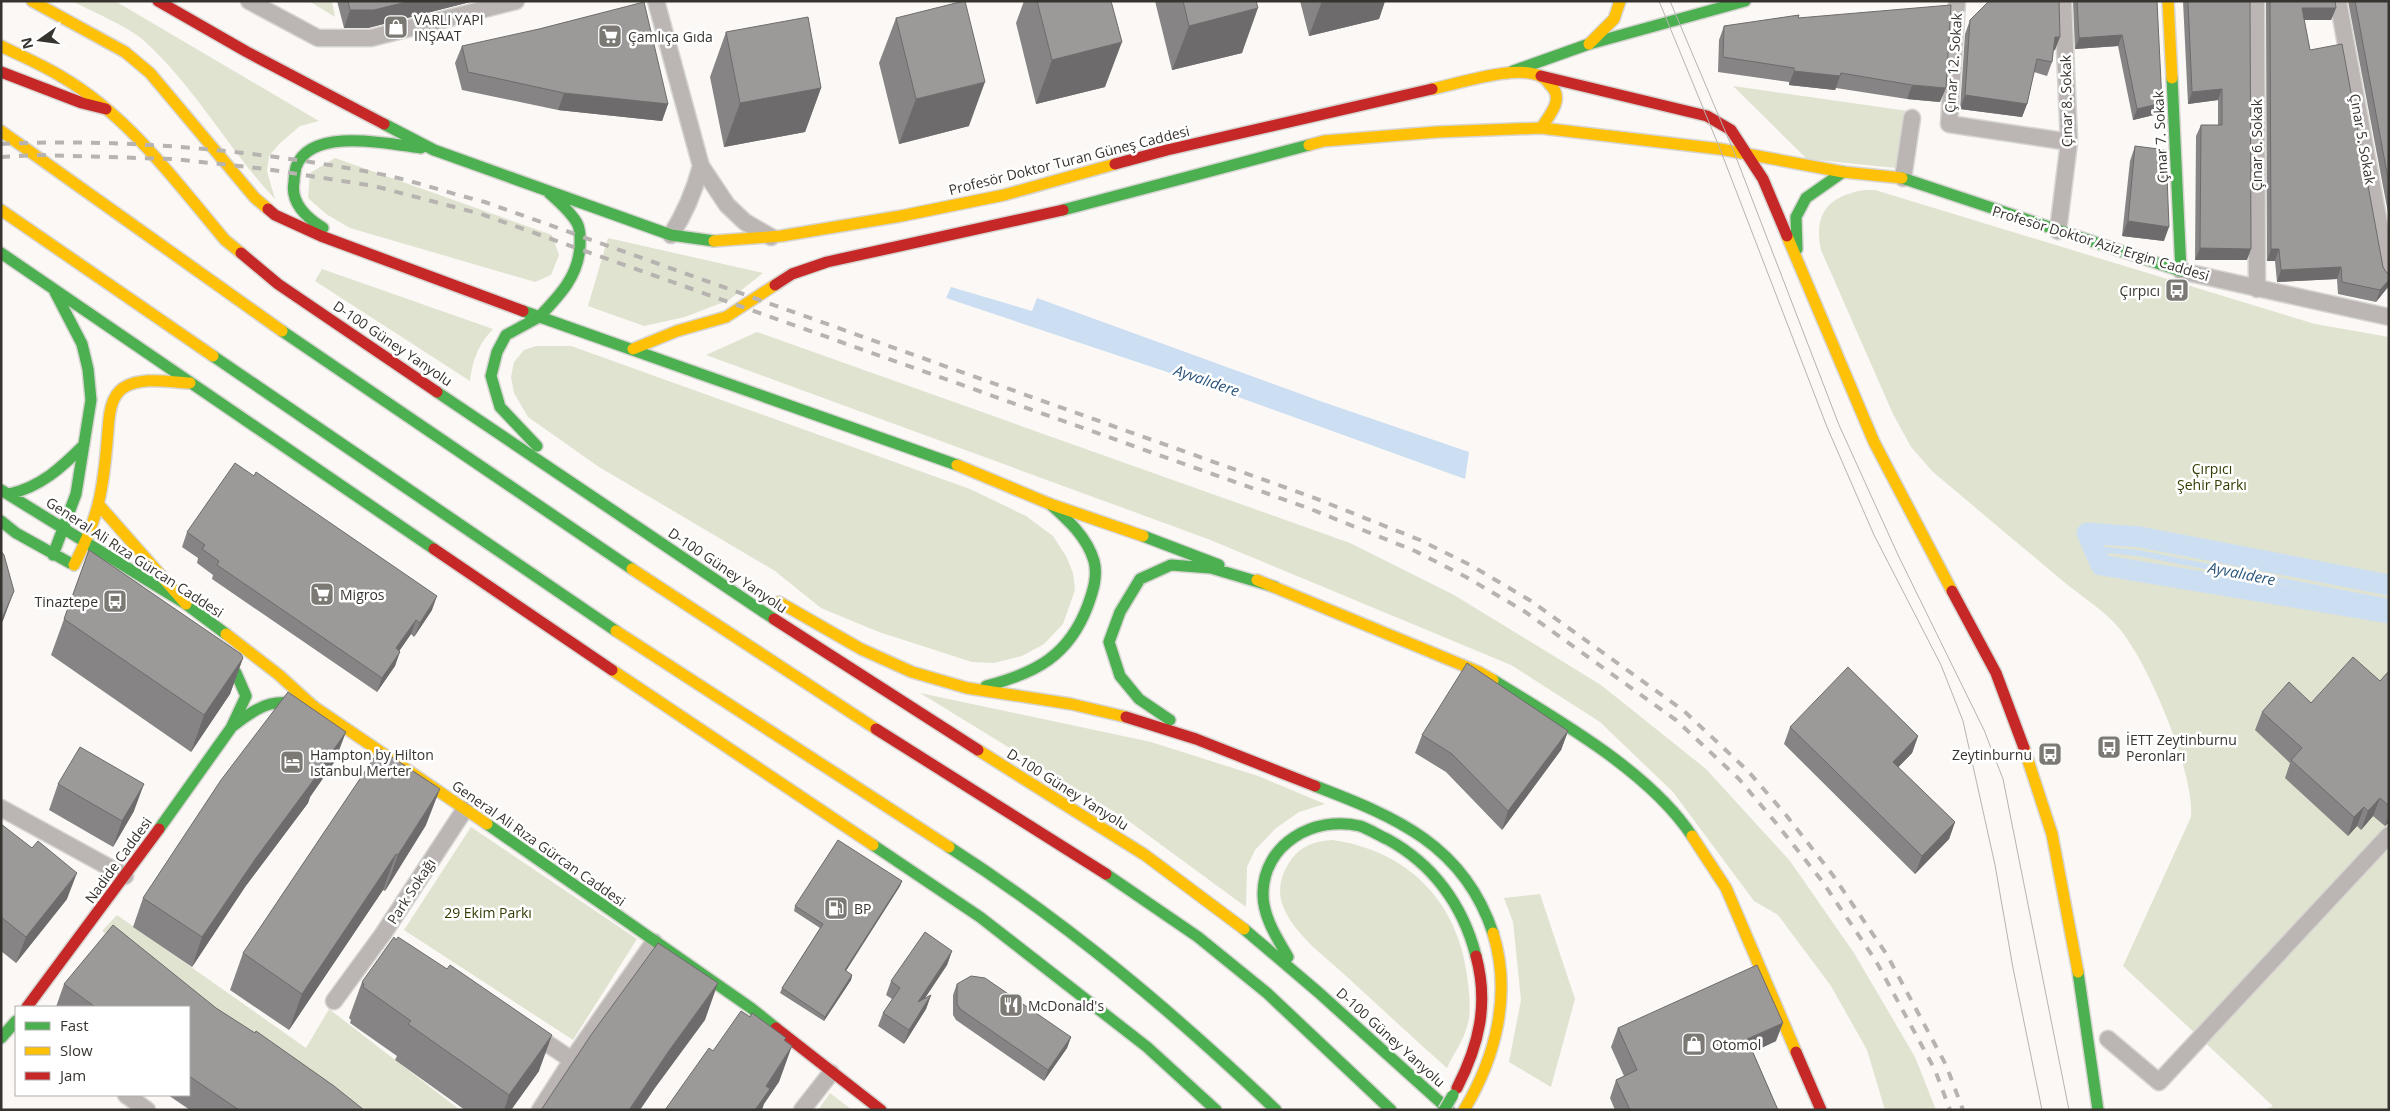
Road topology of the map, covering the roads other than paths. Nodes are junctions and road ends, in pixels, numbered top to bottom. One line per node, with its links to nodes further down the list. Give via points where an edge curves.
1 (32, 1): 33 (main road, via 125,52 150,73 255,198 275,215)
2 (158, 1): 23 (main road, via 247,52)
3 (249, 1): 4 (street, via 318,38 371,38)
4 (516, 1)
5 (656, 1): 25 (street)
6 (1620, 1): 13 (main road, via 1614,18)
7 (1745, 1): 13 (main road)
8 (1957, 1): 22 (street, Çınar 12. Sokak, via 1948,124)
9 (2063, 1): 22 (street, Çınar 8. Sokak)
10 (2168, 1): 36 (main road, Çınar 7. Sokak)
11 (2256, 1): 38 (street, Çınar 6. Sokak)
12 (2338, 1): 37 (street, Çınar 5. Sokak)
13 (1589, 44): 15 (main road, Profesör Doktor Turan Güneş Caddesi)
14 (1, 46): 18 (main road, D-100 Güney Yanyolu, via 63,77)
15 (1513, 71): 17 (main road); 32 (main road, Profesör Doktor Turan Güneş Caddesi, via 1167,150 1004,195)
16 (1, 72): 18 (main road)
17 (1541, 76): 20 (main road, via 1555,89 1557,100); 24 (main road, via 1707,116 1731,130)
18 (106, 109): 45 (main road, D-100 Güney Yanyolu, via 140,138 224,240 250,262)
19 (1912, 118): 27 (street)
20 (1541, 128): 24 (main road, via 1720,149); 42 (main road, via 1324,141 1025,220 827,262 792,274 726,317 677,331)
21 (1, 131): 87 (main road, via 302,345 576,532 825,697 1139,895 1198,937 1267,993)
22 (2069, 142): 30 (street, Çınar 8. Sokak)
23 (434, 150): 28 (main road, Profesör Doktor Turan Güneş Caddesi); 33 (main road, via 329,141 311,147 301,157 293,177 293,193 299,208 313,223)
24 (1749, 156): 26 (main road); 35 (main road, via 1763,179)
25 (701, 166): 31 (street, via 689,205); 32 (street, via 726,205)
26 (1843, 172): 27 (main road, Profesör Doktor Aziz Ergin Caddesi); 35 (main road, via 1806,198 1796,217)
27 (1903, 178): 30 (main road, Profesör Doktor Aziz Ergin Caddesi)
28 (545, 189): 31 (main road, Profesör Doktor Turan Güneş Caddesi); 40 (main road, via 565,208 579,228 580,246 579,266 563,291)
29 (1, 210): 86 (main road, via 580,608 998,879 1123,972 1198,1036)
30 (2058, 231): 36 (main road, Profesör Doktor Aziz Ergin Caddesi)
31 (671, 234): 32 (main road, Profesör Doktor Turan Güneş Caddesi, via 720,242)
32 (771, 238)
33 (362, 250): 40 (main road)
34 (1, 252): 39 (main road)
35 (1797, 259): 91 (main road, via 1874,442 1996,672 2029,760 2052,834 2080,981)
36 (2181, 271): 38 (street, Profesör Doktor Aziz Ergin Caddesi)
37 (2389, 277)
38 (2257, 289): 41 (street, Profesör Doktor Aziz Ergin Caddesi)
39 (54, 290): 43 (main road); 44 (main road, via 82,344 88,368 91,400)
40 (539, 317): 42 (main road); 45 (main road, via 506,335 497,352 491,376 500,407)
41 (2389, 317)
42 (633, 349): 47 (main road, via 958,465)
43 (191, 383): 48 (main road, via 158,381 135,384 122,389 114,399); 75 (main road, via 980,917)
44 (84, 445): 46 (main road, via 53,475 30,489); 50 (main road, via 76,494)
45 (572, 483): 53 (main road, D-100 Güney Yanyolu)
46 (5, 492): 50 (main road, General Ali Rıza Gürcan Caddesi)
47 (1050, 504): 54 (main road); 57 (main road, via 1076,527 1089,550 1096,572 1086,614 1056,656 1042,666 1023,676)
48 (100, 505): 51 (main road); 55 (main road)
49 (1, 521): 52 (main road)
50 (65, 528): 51 (main road, General Ali Rıza Gürcan Caddesi); 52 (main road)
51 (86, 542): 52 (main road, via 78,568); 55 (main road, General Ali Rıza Gürcan Caddesi)
52 (53, 556)
53 (728, 587): 57 (main road, via 767,597 859,648 910,671); 68 (main road, D-100 Güney Yanyolu, via 891,696 1108,830 1238,923)
54 (1276, 587): 60 (main road, via 1210,568 1172,565 1140,580 1120,612 1110,642 1120,676 1139,699); 90 (main road, via 1478,672 1552,717 1618,763 1677,814 1726,888)
55 (186, 604): 58 (main road, General Ali Rıza Gürcan Caddesi, via 279,675)
56 (205, 646): 59 (main road, via 236,674 246,696)
57 (972, 689): 60 (main road, via 1100,710)
58 (313, 706): 59 (main road, via 287,700 267,702); 62 (main road, General Ali Rıza Gürcan Caddesi)
59 (231, 728): 64 (main road, Nadide Caddesi)
60 (1198, 739): 80 (main road, via 1376,810 1429,842 1465,878 1480,901 1490,926 1498,952 1501,982 1496,1042 1484,1074)
61 (1, 808): 64 (street)
62 (465, 809): 65 (street, Park Sokağı); 66 (main road, General Ali Rıza Gürcan Caddesi)
63 (2389, 835): 74 (street, via 2159,1082)
64 (125, 876): 70 (main road, Nadide Caddesi)
65 (383, 934): 67 (street, Park Sokağı); 69 (street)
66 (654, 942): 76 (street); 77 (main road, General Ali Rıza Gürcan Caddesi, via 751,1008)
67 (399, 945)
68 (1294, 969): 88 (main road, bridge, via 1271,927 1263,896 1265,875 1272,856 1282,845 1303,831 1338,823 1360,827 1410,853 1448,892 1461,911 1473,938 1480,974 1484,1008 1477,1042 1468,1068); 89 (main road, D-100 Güney Yanyolu)
69 (334, 1001)
70 (28, 1006)
71 (15, 1022): 73 (main road)
72 (514, 1022): 76 (street)
73 (1, 1038)
74 (2108, 1039)
75 (1147, 1047): 78 (main road); 85 (main road)
76 (572, 1060): 82 (street)
77 (831, 1073): 83 (street); 84 (main road, General Ali Rıza Gürcan Caddesi)
78 (1180, 1095)
79 (127, 1096): 81 (street)
80 (1466, 1107)
81 (147, 1110)
82 (540, 1110)
83 (802, 1110)
84 (881, 1110)
85 (1216, 1110)
86 (1276, 1110)
87 (1391, 1110)
88 (1444, 1110)
89 (1449, 1110)
90 (1821, 1110)
91 (2098, 1110)

